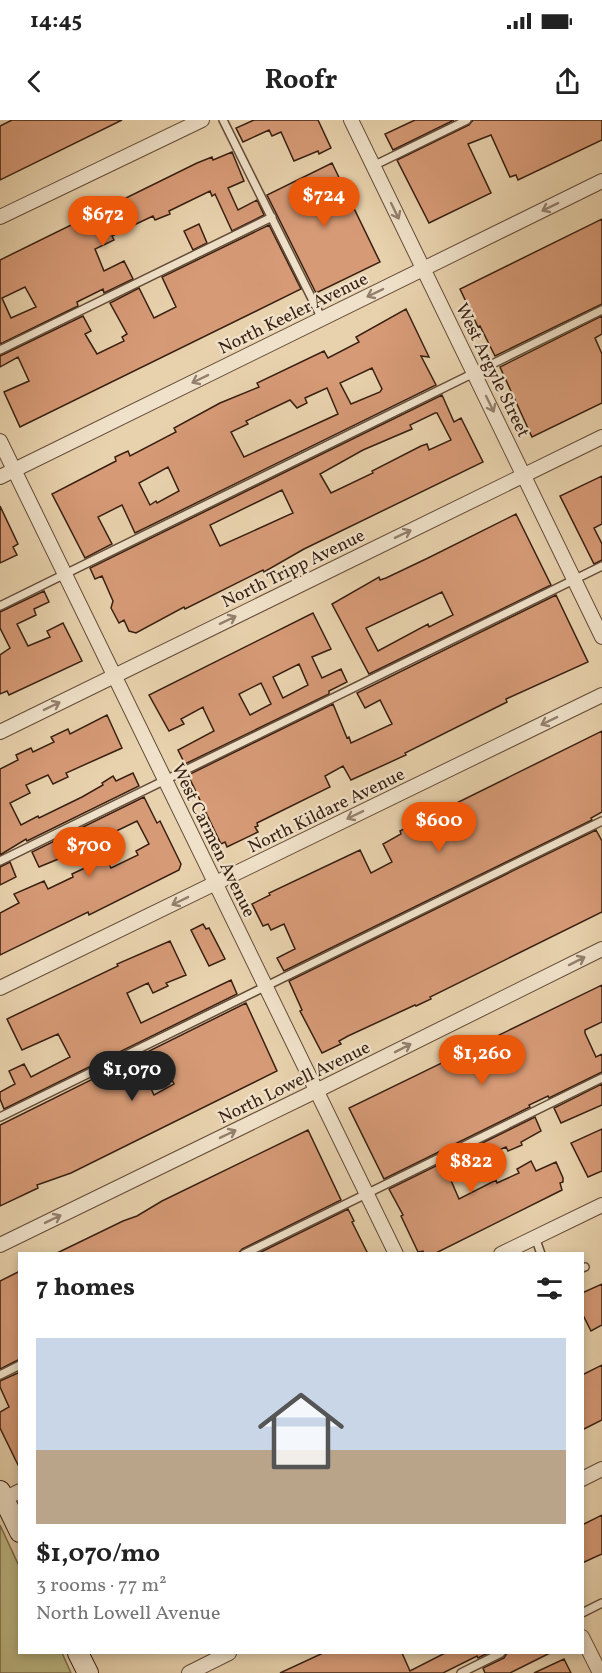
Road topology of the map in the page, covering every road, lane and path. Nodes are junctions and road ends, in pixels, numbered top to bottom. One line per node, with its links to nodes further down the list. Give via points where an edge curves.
1 (223, 120): 8 (lane)
2 (351, 120): 5 (street, West Argyle Street)
3 (467, 120): 5 (lane)
4 (200, 121): 7 (street)
5 (373, 166): 9 (street, West Argyle Street, one-way to 9)
6 (602, 181): 9 (street, North Keeler Avenue, one-way to 9)
7 (0, 217)
8 (272, 217): 11 (lane); 12 (lane)
9 (423, 269): 11 (street, North Keeler Avenue, one-way to 11); 13 (street, West Argyle Street)
10 (602, 310): 13 (lane)
11 (322, 319): 16 (street, North Keeler Avenue, one-way to 16)
12 (0, 350)
13 (474, 372): 17 (street, West Argyle Street, one-way to 17); 20 (lane)
14 (602, 437): 17 (street, North Tripp Avenue)
15 (0, 441): 16 (street, West Carmen Avenue)
16 (14, 470): 18 (street, North Keeler Avenue); 20 (street, West Carmen Avenue)
17 (524, 475): 21 (street, West Argyle Street); 24 (street, North Tripp Avenue, one-way to 17)
18 (0, 477)
19 (602, 566): 21 (lane)
20 (65, 574): 22 (lane); 24 (street, West Carmen Avenue)
21 (574, 579): 23 (street, West Argyle Street); 27 (lane)
22 (0, 606)
23 (602, 637)
24 (114, 675): 26 (street, North Tripp Avenue, one-way to 24); 27 (street, West Carmen Avenue)
25 (602, 695): 30 (street, North Kildare Avenue, one-way to 30)
26 (0, 732)
27 (164, 779): 29 (lane); 30 (street, West Carmen Avenue)
28 (602, 821): 32 (lane)
29 (0, 861)
30 (215, 884): 32 (street, West Carmen Avenue); 33 (street, North Kildare Avenue, one-way to 33)
31 (602, 949): 35 (street, North Lowell Avenue, one-way to 31)
32 (266, 987): 35 (street, West Carmen Avenue); 36 (lane)
33 (0, 988)
34 (602, 1078): 37 (lane)
35 (316, 1091): 37 (street, West Carmen Avenue); 40 (street, North Lowell Avenue, one-way to 35)
36 (0, 1118)
37 (366, 1193): 41 (lane); 42 (street, West Carmen Avenue)
38 (602, 1205): 39 (street)
39 (535, 1237): 43 (street); 44 (lane)
40 (0, 1245)
41 (248, 1252)
42 (395, 1252)
43 (505, 1252)
44 (541, 1252)
45 (18, 1366): 46 (lane)
46 (0, 1375)
47 (602, 1469): 48 (street)
48 (584, 1478)
49 (8, 1494): 50 (main road)
50 (18, 1526)
51 (602, 1603): 52 (lane)
52 (584, 1612)
53 (584, 1641): 60 (street)
54 (78, 1654): 57 (main road)
55 (227, 1654): 58 (street)
56 (499, 1654): 59 (lane)
57 (88, 1673)
58 (189, 1673)
59 (460, 1673)
60 (600, 1673)

